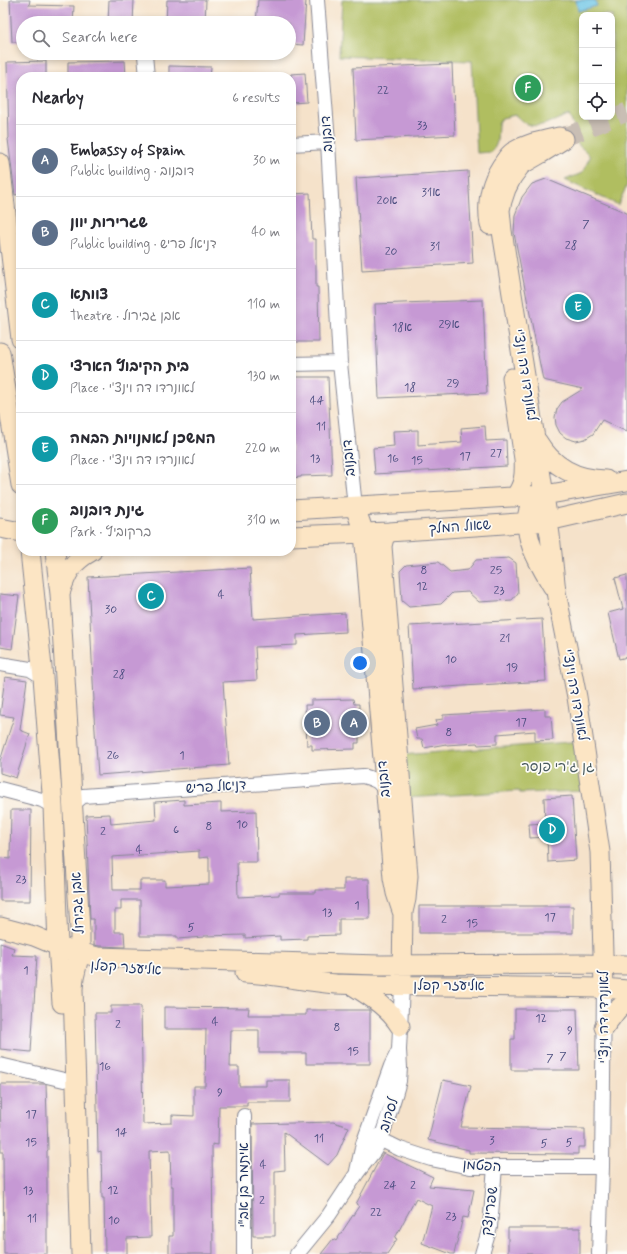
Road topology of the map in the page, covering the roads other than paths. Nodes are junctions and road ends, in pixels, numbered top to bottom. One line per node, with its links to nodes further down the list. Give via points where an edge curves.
1 (317, 0): 5 (street, דובנוב)
2 (145, 60): 3 (street)
3 (147, 72)
4 (563, 137): 8 (street, via 521,165 512,177)
5 (328, 142): 6 (street); 11 (street, דובנוב)
6 (296, 144)
7 (0, 163): 9 (street)
8 (498, 187): 14 (street, לאונרדו דה וינצ'י, via 502,230); 18 (street, לאונרדו דה וינצ'י, via 489,198 488,211 524,459 524,480)
9 (16, 297)
10 (0, 352): 13 (street)
11 (340, 363): 12 (street); 20 (street, דובנוב)
12 (296, 364)
13 (2, 380): 15 (street)
14 (535, 439): 16 (street, via 550,460 569,472 599,480); 17 (street, לאונרדו דה וינצ'י)
15 (16, 457)
16 (627, 480): 17 (street, שאול המלך)
17 (544, 495): 18 (street, שאול המלך); 22 (street, לאונרדו דה וינצ'י); 23 (street, via 536,499 530,508)
18 (515, 497): 20 (street, שאול המלך)
19 (627, 503): 22 (street, שאול המלך)
20 (355, 507): 21 (street, שאול המלך); 27 (street, דובנוב)
21 (296, 510)
22 (548, 520): 23 (street, שאול המלך); 32 (street, לאונרדו דה וינצ'י)
23 (527, 522): 26 (street, שאול המלך); 32 (street, via 534,554)
24 (0, 528): 25 (street)
25 (16, 531)
26 (389, 532): 27 (street, שאול המלך); 42 (street, דובנוב, via 382,546 408,876)
27 (364, 533): 28 (street, שאול המלך); 36 (street, דובנוב)
28 (296, 536)
29 (31, 556): 35 (street, אבן גבירול)
30 (56, 556): 33 (street, אבן גבירול)
31 (84, 556): 33 (street, via 66,576)
32 (556, 592): 46 (street, לאונרדו דה וינצ'י, via 577,697 600,852)
33 (60, 594): 40 (street, אבן גבירול)
34 (0, 664): 35 (street, via 30,669)
35 (43, 677): 41 (street, אבן גבירול)
36 (382, 754): 37 (street); 39 (street, דובנוב)
37 (363, 776): 39 (street, דניאל פריש, via 380,782); 40 (street, דניאל פריש, via 83,796)
38 (0, 789): 41 (street, via 42,800)
39 (386, 791): 42 (street, דובנוב, via 393,878)
40 (73, 805): 45 (street, אבן גבירול, via 80,930)
41 (53, 806): 44 (street, אבן גבירול)
42 (402, 912): 47 (street, דובנוב)
43 (0, 927): 44 (street, via 34,936)
44 (58, 946): 45 (street, אליעזר קפלן, via 66,957); 58 (street, אבן גבירול, via 62,987)
45 (78, 958): 47 (street, אליעזר קפלן); 49 (street, אליעזר קפלן, via 96,968 263,974 320,983); 66 (street, אבן גבירול, via 73,989)
46 (604, 964): 47 (street, אליעזר קפלן); 48 (street, אליעזר קפלן); 51 (street, לאונרדו דה וינצ'י)
47 (402, 965): 50 (street, דובנוב)
48 (627, 965)
49 (351, 984): 50 (street, אליעזר קפלן); 54 (street, via 383,1005)
50 (402, 986): 51 (street, אליעזר קפלן); 54 (street, לסקוב)
51 (604, 988): 52 (street, אליעזר קפלן); 55 (street, לאונרדו דה וינצ'י)
52 (627, 990)
53 (627, 1001): 55 (street)
54 (400, 1026): 56 (street, לסקוב)
55 (604, 1027): 63 (street, לאונרדו דה וינצ'י)
56 (399, 1050): 60 (street, לסקוב); 61 (street, לסקוב, via 399,1081)
57 (0, 1065): 58 (street)
58 (64, 1080): 65 (street, אבן גבירול)
59 (244, 1116): 67 (street, איתמר בן אב"י)
60 (367, 1133): 61 (street, הפטמן); 64 (street, לסקוב)
61 (381, 1139): 62 (street, הפטמן, via 400,1149 431,1159 470,1167); 64 (street, לסקוב)
62 (496, 1167): 63 (street, הפטמן); 69 (street, שפרינצק, via 490,1227)
63 (602, 1168): 70 (street, לאונרדו דה וינצ'י)
64 (357, 1173): 68 (street, לסקוב, via 329,1215)
65 (70, 1254)
66 (81, 1254)
67 (244, 1254)
68 (297, 1254)
69 (482, 1254)
70 (599, 1254)

